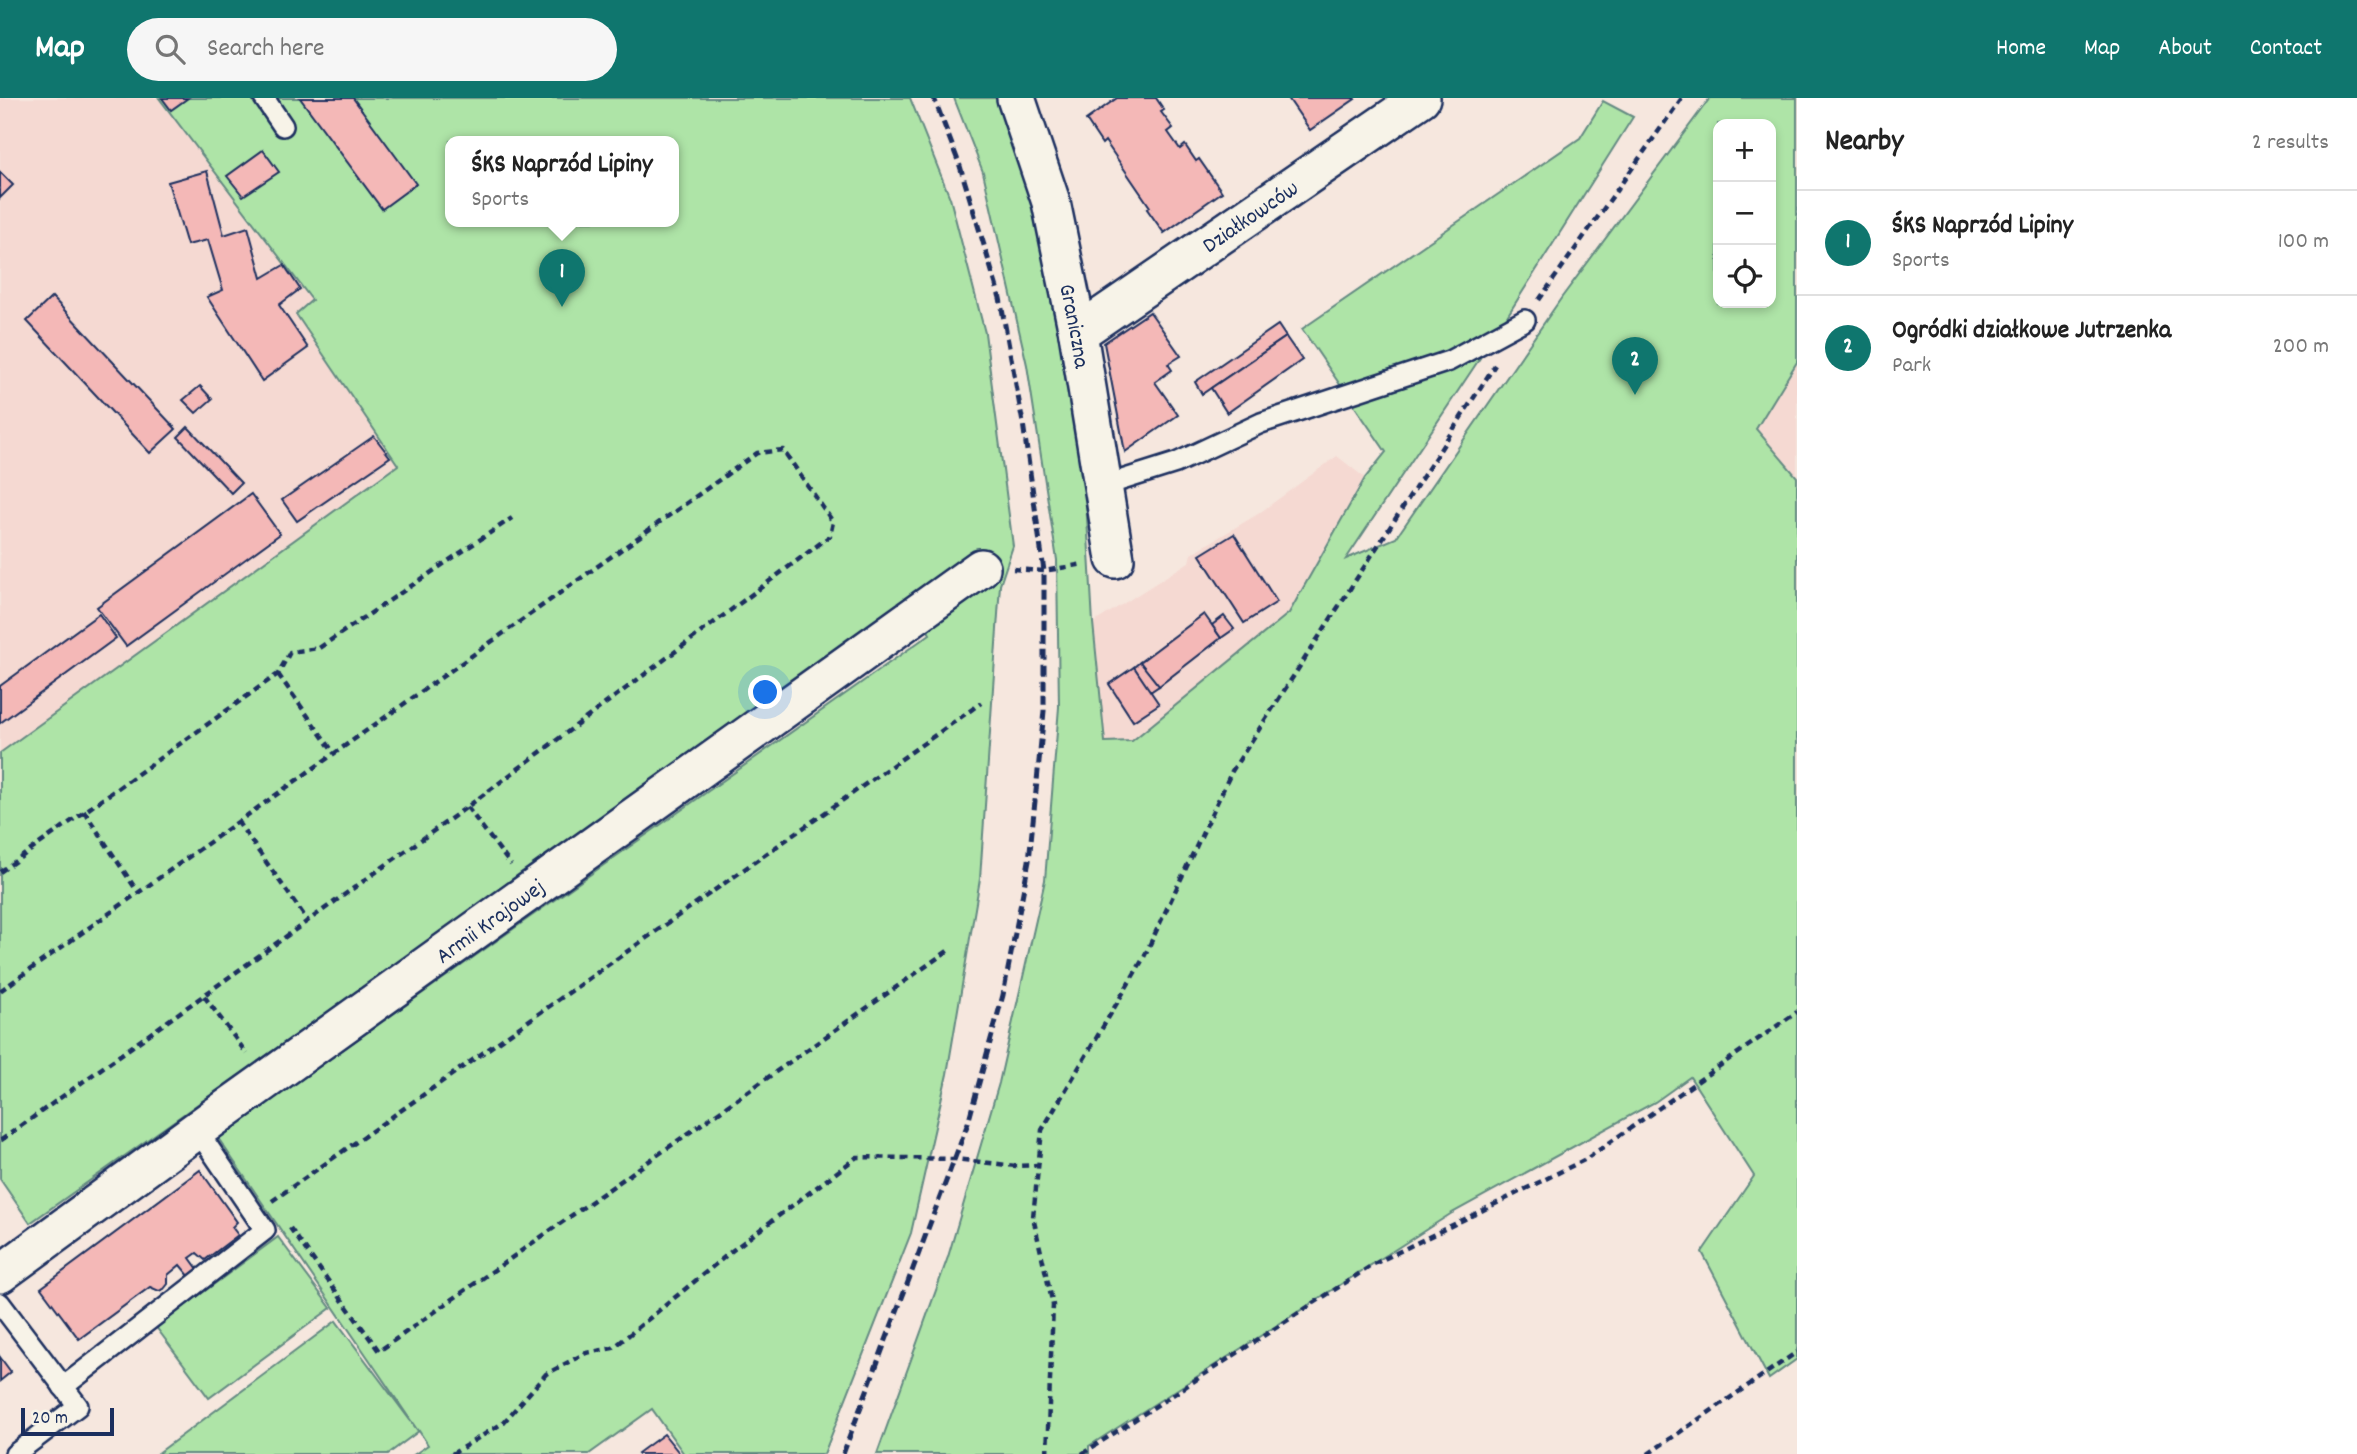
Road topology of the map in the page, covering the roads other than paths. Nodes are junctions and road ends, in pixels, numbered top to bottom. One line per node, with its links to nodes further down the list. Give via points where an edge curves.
1 (264, 98): 4 (lane)
2 (1016, 98): 6 (street, Graniczna, via 1051,201)
3 (1420, 98): 6 (street, Działkowców)
4 (283, 125)
5 (1525, 320): 7 (lane, via 1449,361 1261,423 1176,463)
6 (1078, 333): 7 (street, Graniczna)
7 (1103, 486): 8 (street, Graniczna)
8 (1115, 559)
9 (981, 568): 10 (street, Armii Krajowej)
10 (197, 1130): 11 (street, Armii Krajowej); 13 (lane, via 265,1230)
11 (0, 1274)
12 (0, 1303): 13 (lane)
13 (64, 1387): 14 (lane, via 78,1406)
14 (15, 1454)

